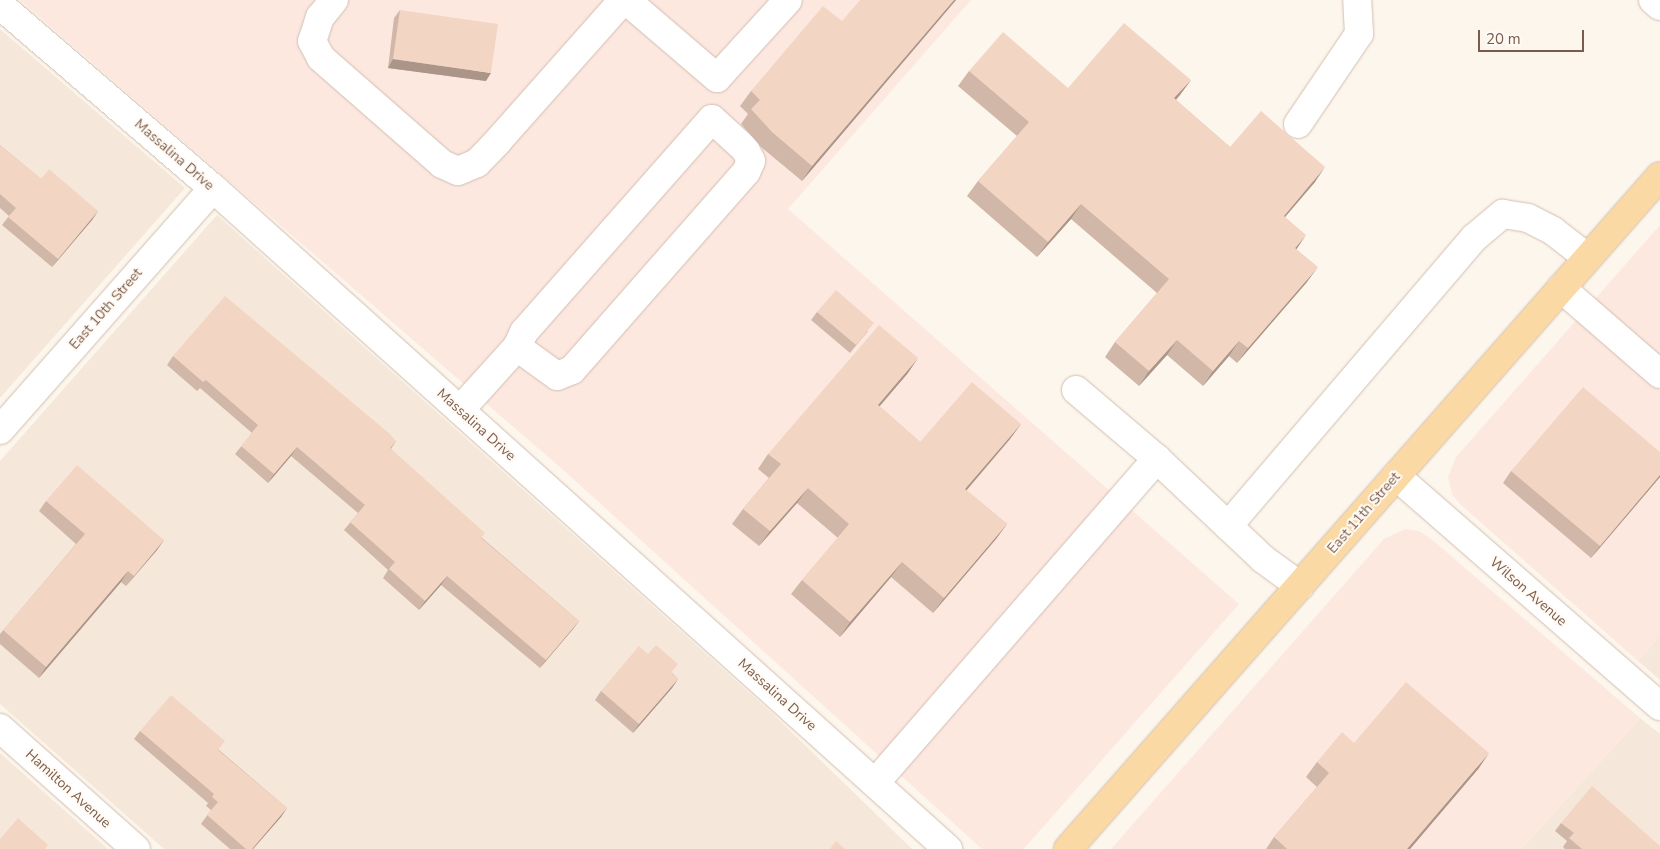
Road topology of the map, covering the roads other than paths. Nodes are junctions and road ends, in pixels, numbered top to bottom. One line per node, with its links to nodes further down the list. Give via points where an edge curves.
1 (334, 0): 2 (street, via 320,17 312,41 321,58 442,164 458,171 477,163 493,147)
2 (624, 0): 8 (street)
3 (788, 0): 8 (street)
4 (1358, 0): 10 (street, via 1359,34)
5 (1653, 0): 7 (street)
6 (0, 5): 12 (street, Massalina Drive)
7 (1660, 6)
8 (717, 78): 9 (street)
9 (712, 119): 15 (street, via 524,332); 15 (street, via 745,149 751,161 746,172 572,370 557,376)
10 (1298, 124)
11 (1660, 176): 13 (main road, East 11th Street)
12 (213, 188): 18 (street, Massalina Drive); 19 (street, East 10th Street)
13 (1588, 258): 14 (main road, East 11th Street); 22 (street, via 1553,231 1528,218 1503,214 1474,238)
14 (1561, 288): 16 (street); 21 (main road, East 11th Street)
15 (517, 348): 18 (street)
16 (1660, 374)
17 (1076, 390): 20 (street)
18 (460, 410): 26 (street, Massalina Drive)
19 (0, 430)
20 (1157, 459): 22 (street); 26 (street)
21 (1396, 476): 23 (main road, East 11th Street); 24 (street, Wilson Avenue)
22 (1228, 526): 23 (street)
23 (1300, 586): 29 (main road, East 11th Street)
24 (1660, 706)
25 (0, 728): 27 (street, Hamilton Avenue)
26 (875, 783): 28 (street, Massalina Drive)
27 (136, 849)
28 (948, 849)
29 (1068, 849)

